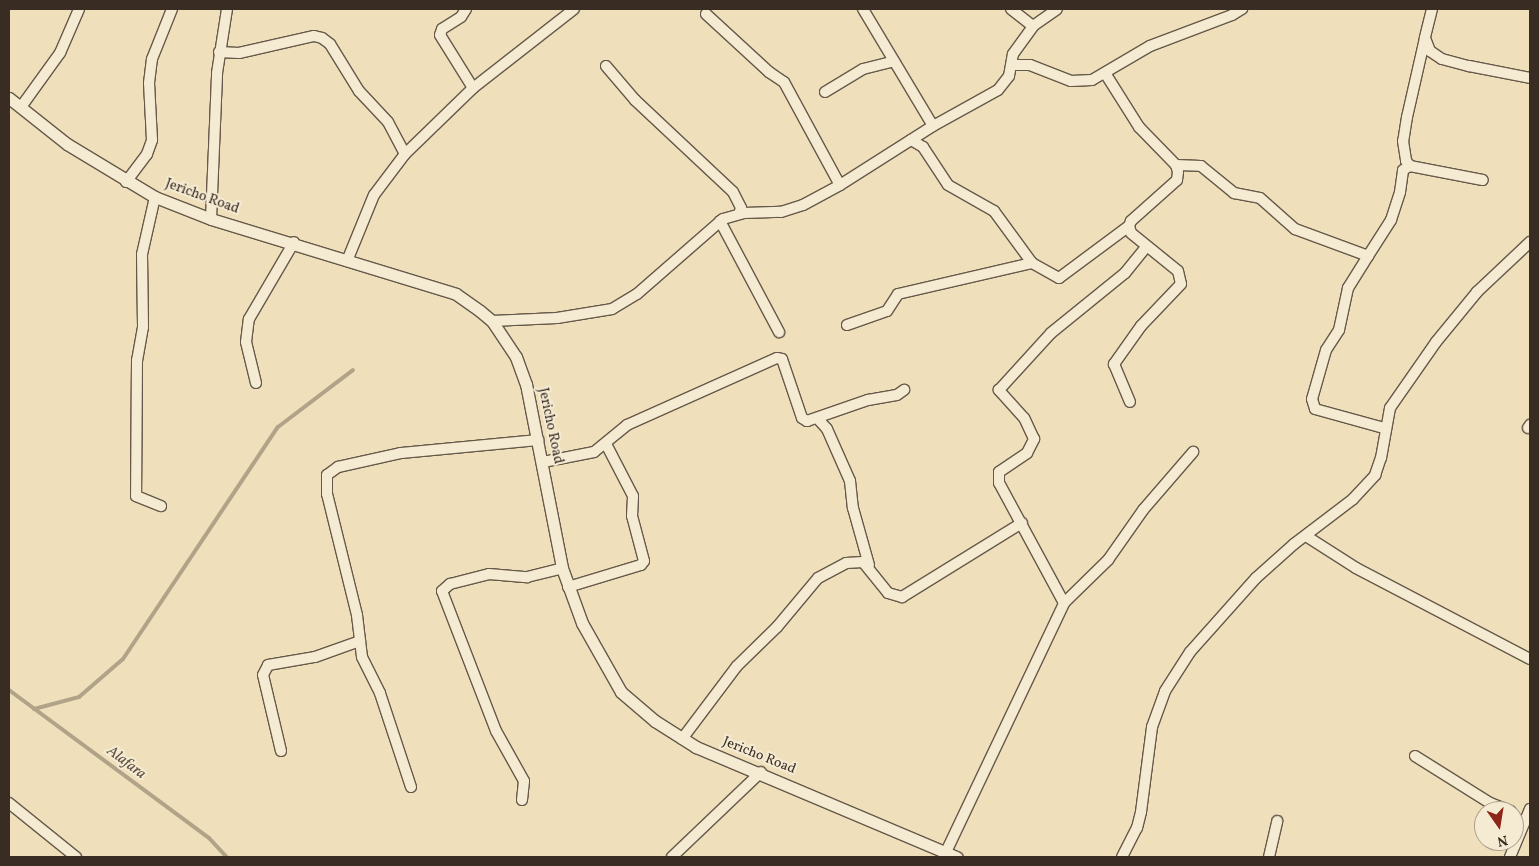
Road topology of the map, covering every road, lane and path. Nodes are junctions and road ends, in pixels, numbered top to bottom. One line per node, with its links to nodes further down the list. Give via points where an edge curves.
1 (80, 9): 23 (street, via 60,53)
2 (172, 9): 30 (street, via 152,59 149,83 152,140 147,154)
3 (227, 9): 14 (street)
4 (466, 9): 20 (street, via 442,29 440,35)
5 (574, 9): 20 (street)
6 (863, 9): 15 (street)
7 (1011, 9): 12 (street)
8 (1057, 9): 12 (street)
9 (1242, 9): 18 (street, via 1232,16 1150,46)
10 (1432, 9): 13 (street)
11 (706, 14): 31 (street, via 768,72 784,82)
12 (1034, 26): 16 (street, via 1013,54)
13 (1425, 38): 19 (street, via 1430,51 1442,59); 28 (street, via 1403,141 1406,161)
14 (219, 52): 26 (street, via 239,53 314,36 322,38 330,44 359,91 388,122); 34 (street)
15 (894, 61): 21 (street, via 863,69); 24 (street)
16 (1012, 65): 18 (street, via 1030,65 1071,82 1092,80); 24 (street, via 1009,76 994,93)
17 (606, 66): 33 (street, via 635,100 733,192 742,208)
18 (1105, 73): 27 (street, via 1139,128)
19 (1530, 78)
20 (474, 88): 26 (street)
21 (825, 92)
22 (9, 98): 23 (street, Jericho Road)
23 (21, 107): 30 (street, Jericho Road, via 66,144)
24 (933, 126): 25 (street)
25 (911, 140): 31 (street); 42 (street, via 923,147 948,185 994,211)
26 (405, 154): 41 (street, via 374,194)
27 (1176, 165): 36 (street, via 1177,180); 40 (street, via 1201,166 1234,193 1260,198 1296,228)
28 (1410, 166): 29 (street); 40 (street, via 1403,170 1391,220)
29 (1483, 180)
30 (126, 182): 32 (street, Jericho Road)
31 (840, 185): 33 (street, via 780,212)
32 (155, 197): 34 (street, Jericho Road); 55 (street, via 142,254 143,327 137,369 136,496)
33 (739, 214): 35 (street)
34 (212, 219): 37 (street, Jericho Road)
35 (720, 220): 43 (street, via 636,294 612,309 557,318); 45 (street)
36 (1129, 226): 39 (street, via 1131,233); 42 (street, via 1059,278)
37 (294, 242): 41 (street, Jericho Road); 46 (street, via 249,320 246,342)
38 (1530, 242): 50 (street, via 1477,292 1436,342 1390,408)
39 (1146, 247): 48 (street, via 1178,270 1181,284 1141,326 1114,364); 56 (street, via 1125,273 1051,333 999,390 1024,418 1034,440 1027,453 1003,466 998,476)
40 (1368, 256): 50 (street, via 1348,288 1339,330 1326,350 1312,399 1315,409)
41 (347, 261): 43 (street, Jericho Road, via 456,294)
42 (1032, 263): 44 (street, via 898,294 887,311)
43 (492, 321): 51 (street, Jericho Road, via 516,357 526,384)
44 (846, 325)
45 (779, 332)
46 (256, 383)
47 (904, 390): 49 (street, via 897,395 868,400)
48 (1130, 402)
49 (818, 419): 52 (street, via 802,418 785,365 782,359 776,358 627,425); 58 (street, via 827,429 850,481 853,508)
50 (1384, 428): 57 (street, via 1381,458 1375,475 1353,499)
51 (538, 440): 54 (street, Jericho Road); 62 (street, via 401,453 338,467 327,475 327,494 357,615)
52 (606, 444): 54 (street, via 594,452); 60 (street, via 633,496 632,516 644,561 642,565)
53 (1193, 452): 61 (street, via 1143,510 1108,560)
54 (543, 462): 59 (street, Jericho Road)
55 (161, 506)
56 (1022, 523): 58 (street, via 902,598 888,593); 61 (street)
57 (1306, 536): 63 (street, via 1356,568); 78 (street, via 1256,578 1190,652 1165,692 1152,727 1137,828)
58 (869, 565): 64 (street, via 853,561 818,578 777,628 737,666)
59 (562, 568): 60 (street, Jericho Road); 69 (street, via 527,577 489,574 450,584 442,591 496,731 524,781)
60 (568, 587): 64 (street, Jericho Road, via 602,664 621,692)
61 (1064, 602): 74 (street)
62 (360, 640): 65 (street, via 315,657 268,665 263,675); 68 (street, via 362,657 380,693)
63 (1530, 659)
64 (682, 739): 67 (street, Jericho Road)
65 (281, 751)
66 (1415, 756): 70 (street)
67 (761, 772): 74 (street, Jericho Road); 76 (street)
68 (411, 787)
69 (522, 800)
70 (1487, 801)
71 (9, 803): 75 (street)
72 (1529, 813): 80 (street)
73 (1277, 821): 79 (street)
74 (946, 852): 77 (street, Jericho Road)
75 (76, 857)
76 (672, 857)
77 (957, 857)
78 (1122, 857)
79 (1269, 857)
80 (1510, 857)

